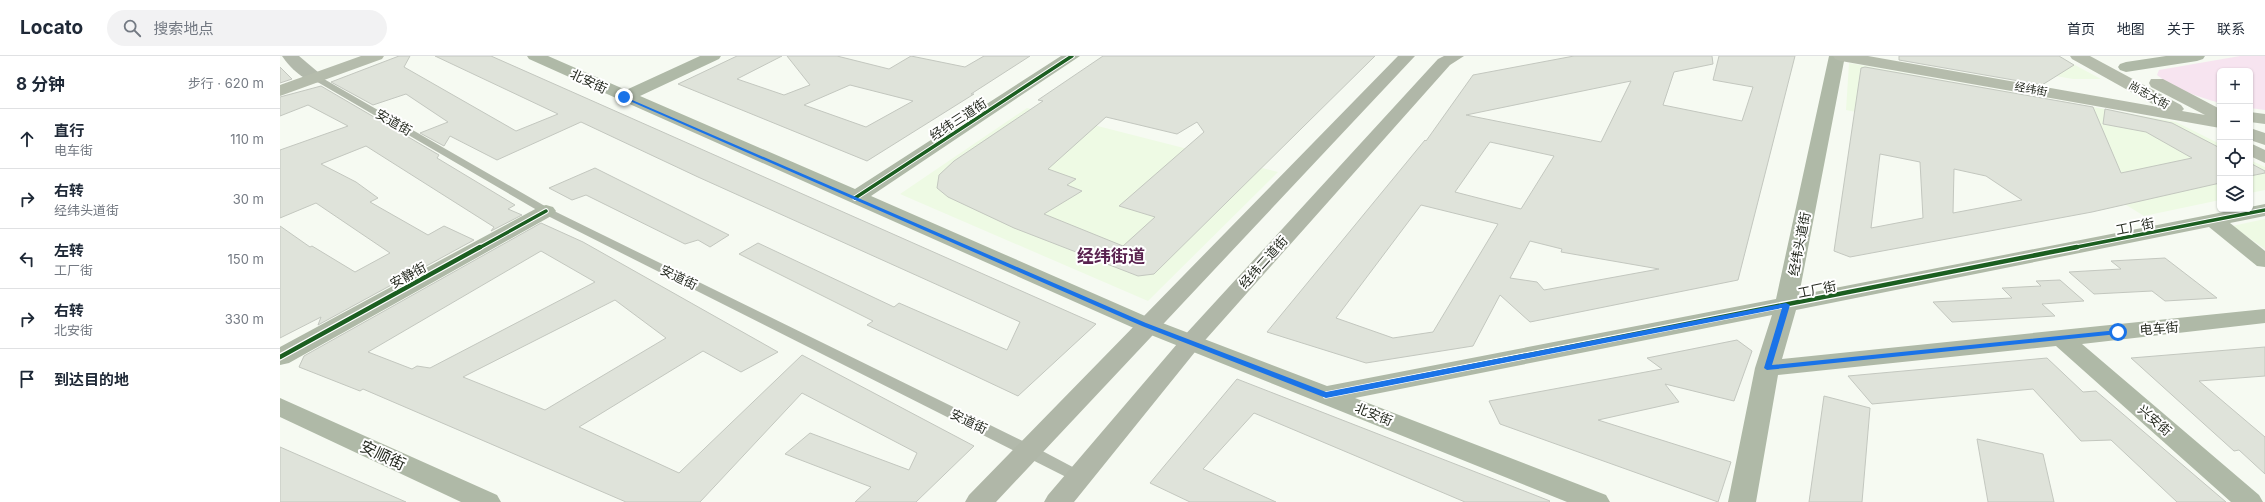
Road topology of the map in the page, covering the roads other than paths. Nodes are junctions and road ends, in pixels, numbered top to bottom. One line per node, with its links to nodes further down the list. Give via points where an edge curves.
1 (290, 56): 16 (street, 安道街)
2 (341, 56): 16 (main road)
3 (376, 56): 16 (main road)
4 (535, 56): 19 (street, 北安街)
5 (713, 56): 19 (street)
6 (1072, 56): 33 (street, 经纬三道街)
7 (1407, 56): 40 (highway)
8 (1456, 56): 42 (highway, 经纬二道街, via 1444,62)
9 (1837, 56): 38 (street, 经纬头道街)
10 (1841, 56): 22 (main road, 经纬街)
11 (1894, 56): 20 (main road, 经纬街)
12 (2078, 56): 20 (main road, 尚志大街)
13 (2106, 56): 15 (main road, 尚志大街)
14 (2197, 56): 15 (street)
15 (2126, 67): 21 (main road, 尚志大街)
16 (310, 73): 17 (main road); 18 (main road); 35 (lane, 安道街)
17 (280, 78)
18 (280, 91)
19 (624, 97): 33 (street, 北安街)
20 (2162, 101): 21 (main road, 经纬街); 22 (main road, 尚志大街)
21 (2216, 112)
22 (2189, 117): 25 (main road, 经纬街); 28 (main road, 尚志大街)
23 (2253, 117): 24 (main road)
24 (2265, 119)
25 (2217, 122)
26 (2253, 128): 27 (main road)
27 (2265, 130)
28 (2217, 131)
29 (2253, 134): 30 (main road)
30 (2265, 140)
31 (2253, 151): 32 (main road)
32 (2265, 157)
33 (855, 198): 40 (street, 北安街)
34 (2265, 210): 36 (street, 工厂街)
35 (546, 211): 43 (street, 安静街); 47 (lane, 安道街)
36 (2214, 221): 37 (street); 38 (street, 工厂街)
37 (2265, 260)
38 (1786, 305): 44 (street, 经纬头道街); 45 (street, 工厂街)
39 (2265, 316): 41 (street, 电车街)
40 (1147, 326): 42 (street, 北安街); 47 (highway)
41 (2061, 338): 44 (street, 电车街); 54 (street, 兴安街)
42 (1191, 342): 45 (street, 北安街); 48 (highway, 经纬二道街)
43 (280, 357)
44 (1767, 368): 53 (street, 经纬头道街)
45 (1326, 395): 52 (street, 北安街)
46 (280, 407): 49 (street, 安顺街)
47 (1028, 450): 48 (lane, 安道街); 50 (highway)
48 (1079, 477): 51 (highway, 经纬二道街)
49 (487, 502)
50 (979, 502)
51 (1058, 502)
52 (1596, 502)
53 (1742, 502)
54 (2249, 502)

